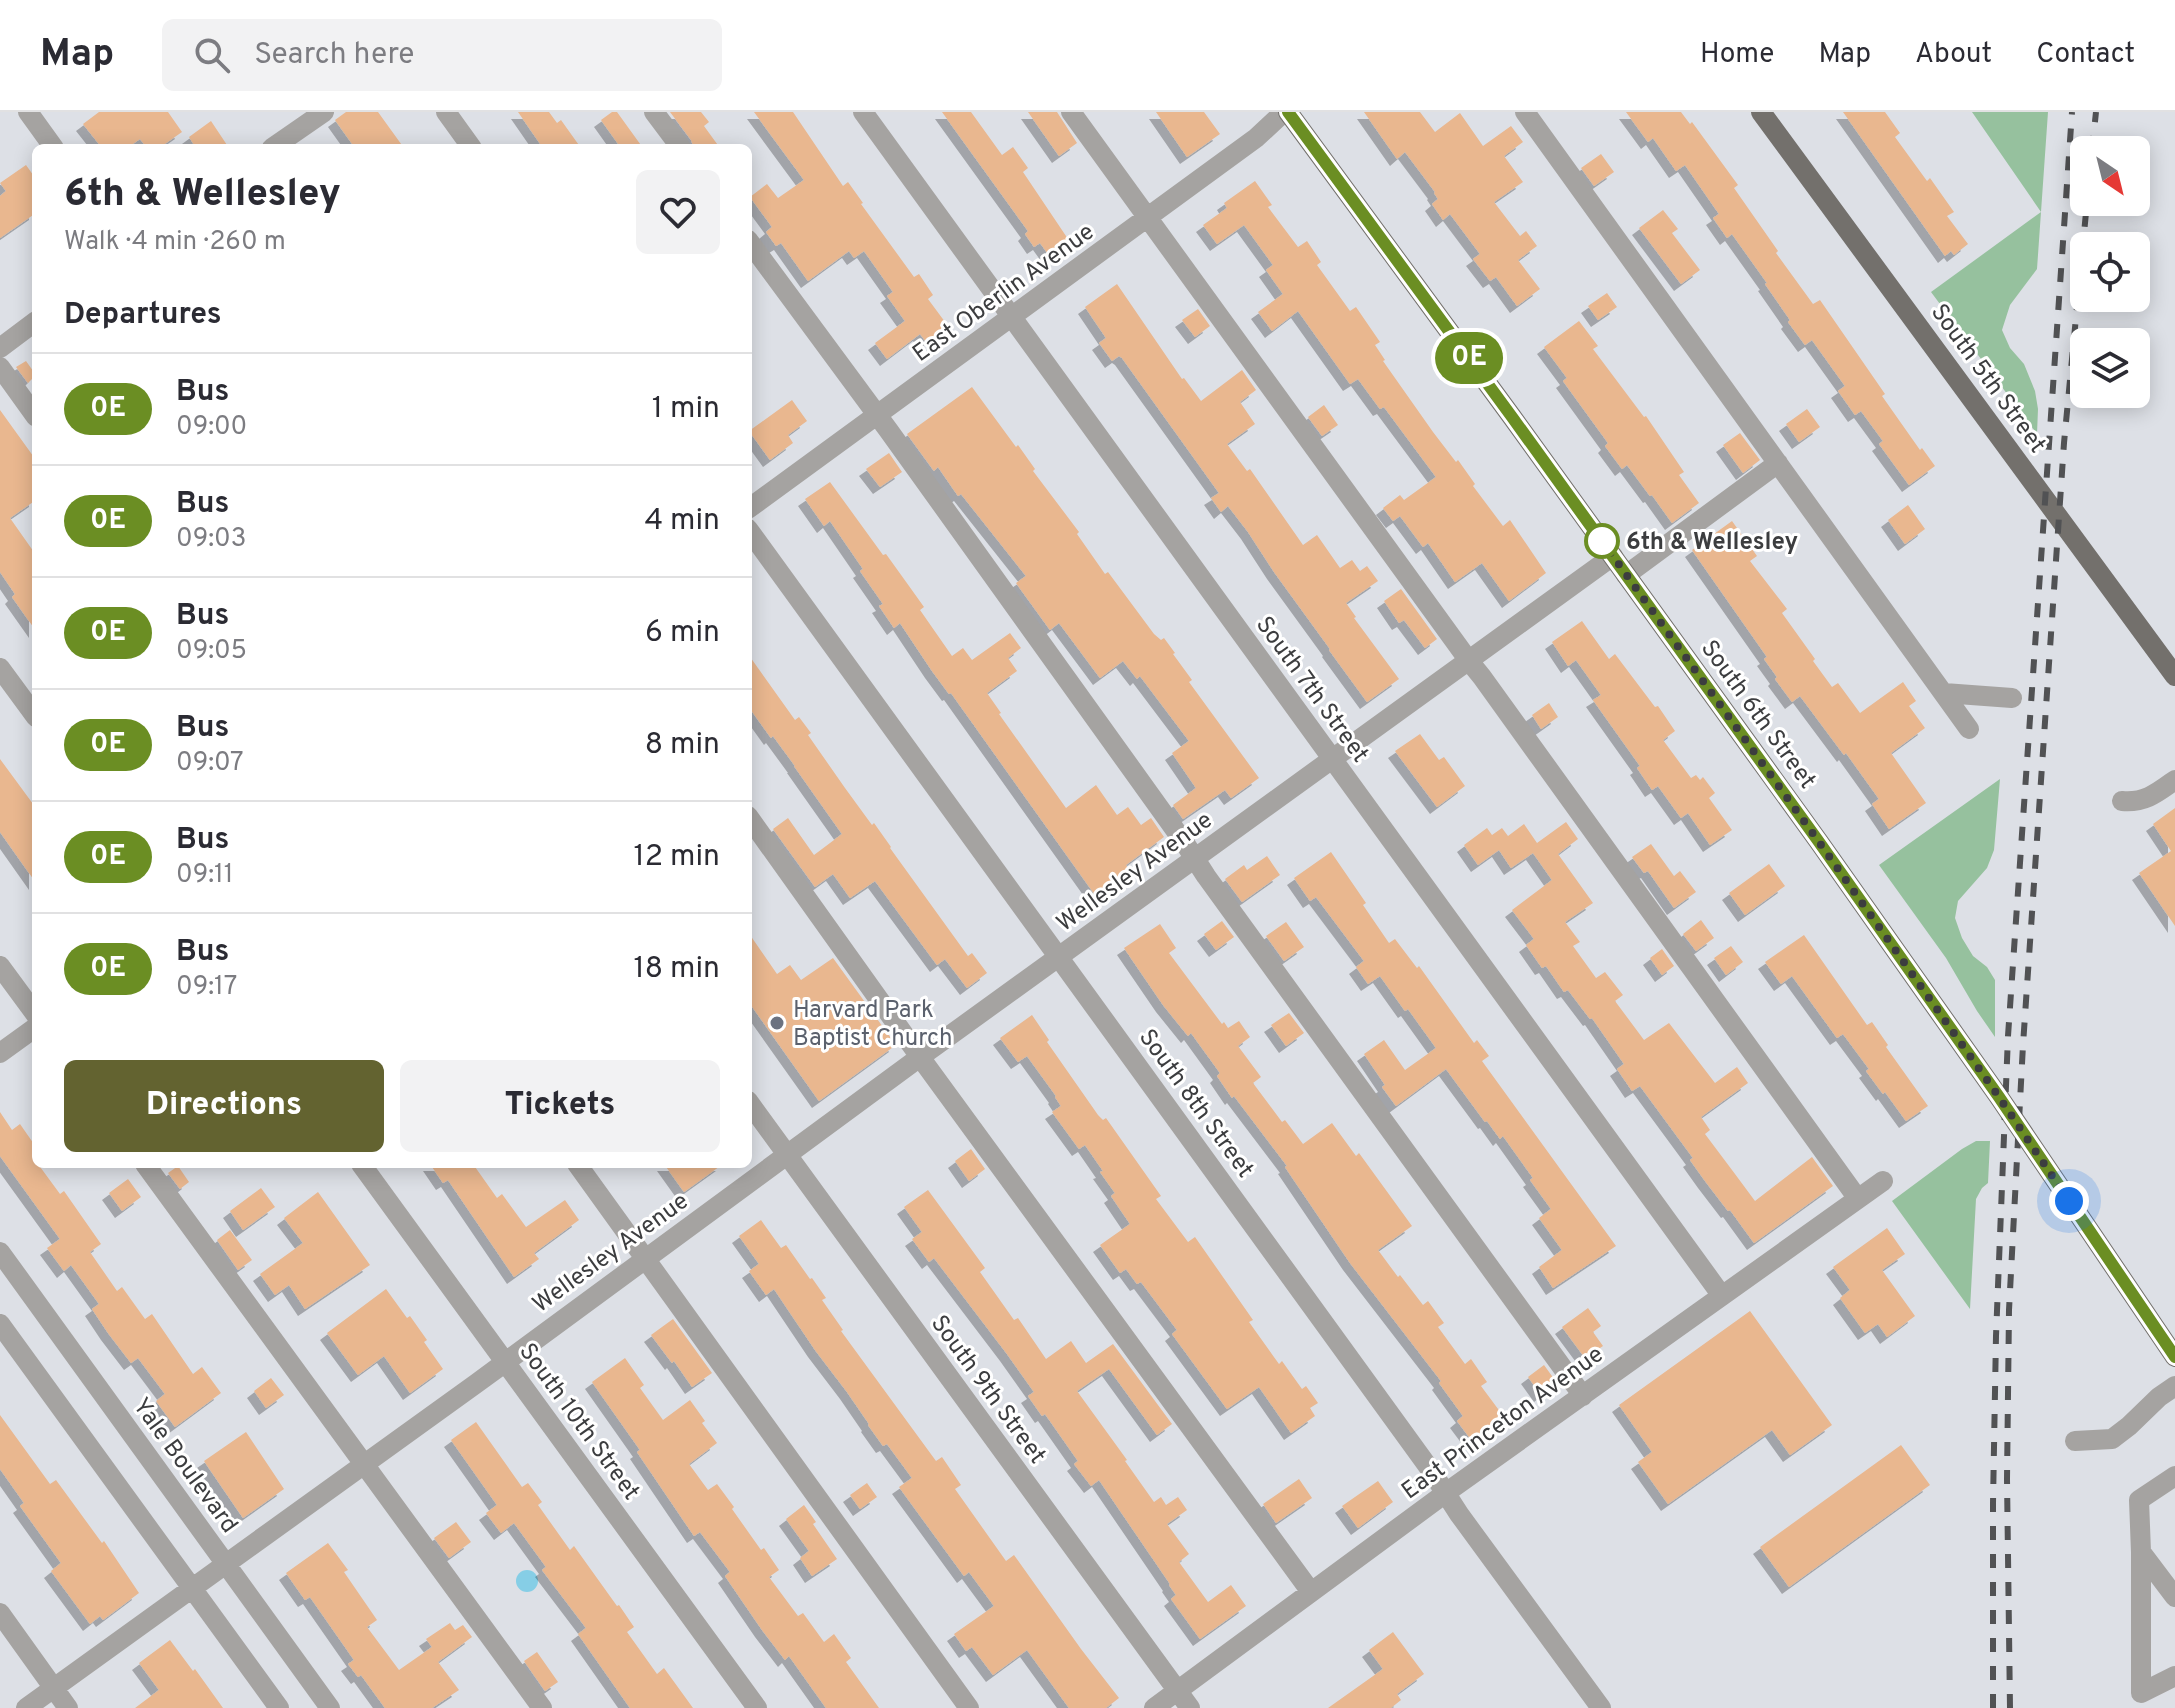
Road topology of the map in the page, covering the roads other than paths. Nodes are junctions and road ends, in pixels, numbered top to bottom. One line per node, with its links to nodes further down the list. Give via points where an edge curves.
1 (28, 112): 10 (street)
2 (324, 112): 11 (street)
3 (446, 112): 12 (street)
4 (654, 112): 13 (street)
5 (863, 112): 16 (street, South 7th Street)
6 (1071, 112): 14 (street)
7 (1286, 112): 14 (street, East Oberlin Avenue); 25 (main road, South 6th Street)
8 (1525, 112): 22 (street)
9 (1761, 112): 29 (main road, South 5th Street)
10 (51, 144)
11 (278, 144)
12 (469, 144)
13 (678, 144)
14 (1148, 218): 16 (street, East Oberlin Avenue); 27 (street)
15 (752, 245): 21 (street)
16 (1012, 318): 21 (street, East Oberlin Avenue); 34 (street, South 7th Street)
17 (32, 324): 18 (street)
18 (0, 348)
19 (0, 367): 20 (street)
20 (32, 411)
21 (877, 415): 23 (street, East Oberlin Avenue); 38 (street)
22 (1778, 463): 26 (street); 30 (street)
23 (752, 506)
24 (752, 535): 39 (street, South 8th Street)
25 (1613, 556): 26 (main road, South 6th Street); 27 (street, Wellesley Avenue)
26 (1626, 575): 56 (main road, South 6th Street, via 1999,1097)
27 (1469, 661): 34 (street, Wellesley Avenue); 51 (street)
28 (0, 668): 32 (street)
29 (2175, 676)
30 (1944, 693): 31 (street); 33 (street)
31 (2012, 698)
32 (32, 712)
33 (1969, 729)
34 (1333, 760): 38 (street, Wellesley Avenue); 54 (street, South 7th Street)
35 (2175, 780): 36 (street, via 2136,802)
36 (2122, 801)
37 (752, 822): 44 (street)
38 (1195, 858): 39 (street, Wellesley Avenue); 59 (street)
39 (1059, 957): 44 (street, Wellesley Avenue); 63 (street, South 8th Street)
40 (0, 966): 41 (street)
41 (32, 1010)
42 (32, 1030): 43 (street)
43 (0, 1053)
44 (920, 1057): 46 (street, Wellesley Avenue); 67 (street)
45 (752, 1107): 46 (street, South 9th Street)
46 (786, 1154): 53 (street, Wellesley Avenue); 72 (street, South 9th Street)
47 (148, 1168): 61 (street)
48 (364, 1168): 57 (street, South 10th Street)
49 (580, 1168): 53 (street)
50 (1883, 1181): 51 (street, East Princeton Avenue)
51 (1858, 1199): 54 (street, East Princeton Avenue)
52 (0, 1252): 65 (street, Yale Boulevard)
53 (645, 1259): 57 (street, Wellesley Avenue); 79 (street)
54 (1722, 1296): 59 (street, East Princeton Avenue)
55 (0, 1324): 66 (street)
56 (2175, 1357)
57 (505, 1361): 61 (street, Wellesley Avenue); 78 (street, South 10th Street)
58 (2175, 1386): 60 (street, via 2112,1439)
59 (1583, 1396): 63 (street, East Princeton Avenue)
60 (2075, 1441)
61 (365, 1464): 65 (street, Wellesley Avenue); 77 (street)
62 (2175, 1476): 64 (street, via 2139,1500)
63 (1447, 1492): 67 (street, East Princeton Avenue); 82 (street, South 8th Street)
64 (2141, 1552): 68 (street); 70 (street, via 2141,1693)
65 (225, 1564): 66 (street, Wellesley Avenue); 76 (street, Yale Boulevard)
66 (192, 1588): 71 (street, Wellesley Avenue); 75 (street)
67 (1311, 1592): 72 (street, East Princeton Avenue)
68 (2175, 1597)
69 (0, 1613): 71 (street)
70 (2175, 1676)
71 (53, 1688): 73 (street, Wellesley Avenue); 74 (street)
72 (1178, 1691): 80 (street, East Princeton Avenue); 81 (street, South 9th Street)
73 (26, 1708)
74 (68, 1708)
75 (279, 1708)
76 (330, 1708)
77 (542, 1708)
78 (757, 1708)
79 (969, 1708)
80 (1154, 1708)
81 (1190, 1708)
82 (1601, 1708)

